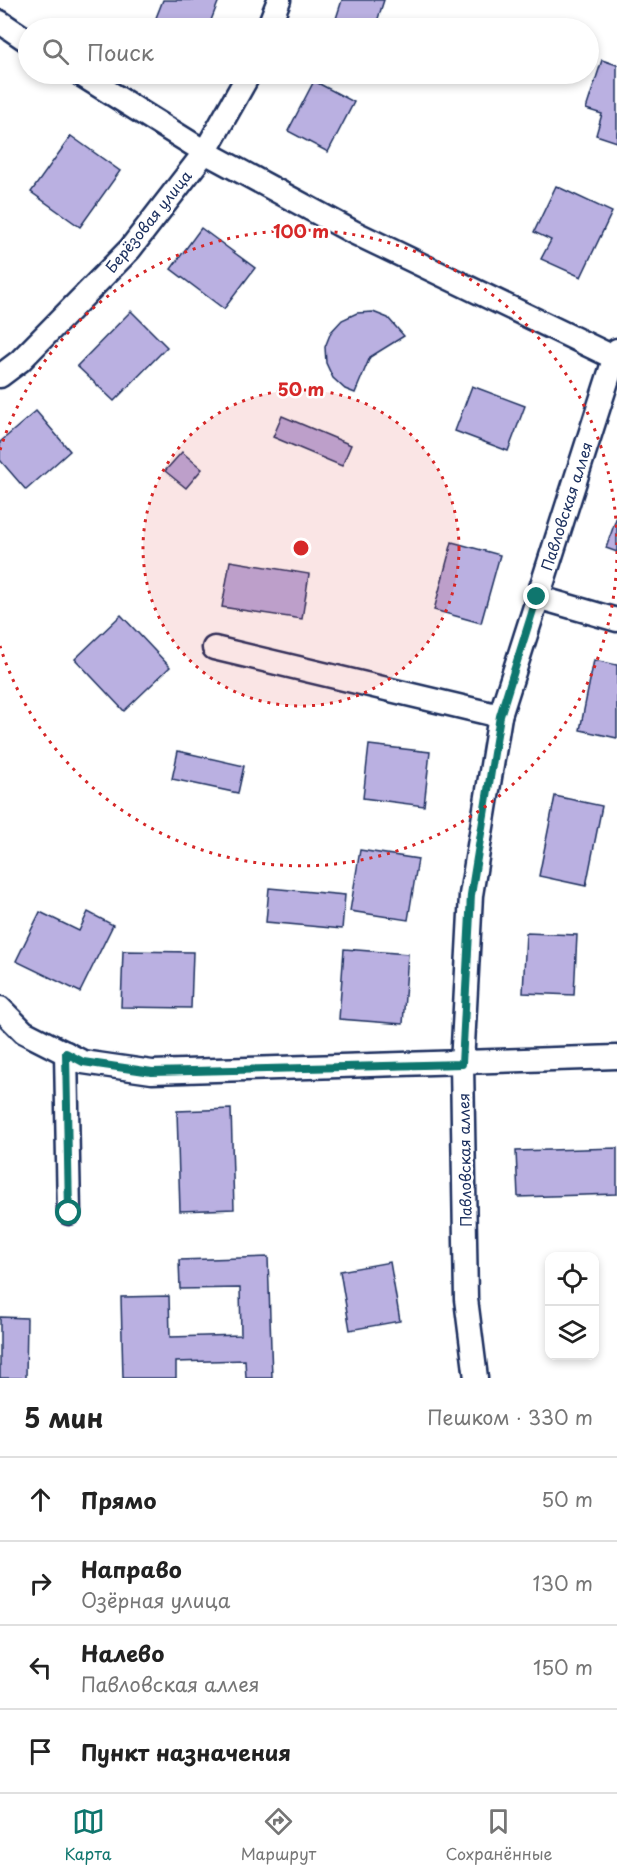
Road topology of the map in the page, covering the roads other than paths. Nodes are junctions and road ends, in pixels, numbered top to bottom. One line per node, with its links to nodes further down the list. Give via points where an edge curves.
1 (279, 0): 2 (street)
2 (272, 18)
3 (0, 22): 4 (street)
4 (18, 35)
5 (96, 84): 7 (street)
6 (243, 84): 7 (street, Берёзовая улица)
7 (205, 152): 8 (street, via 353,232); 9 (street, Берёзовая улица, via 130,249 20,361)
8 (615, 354): 10 (street, Павловская аллея)
9 (0, 376)
10 (537, 597): 11 (street); 13 (street, Павловская аллея)
11 (617, 620)
12 (214, 648): 13 (street)
13 (500, 716): 17 (street, Павловская аллея, via 471,895)
14 (0, 1008): 15 (street, via 24,1032)
15 (66, 1053): 17 (street, via 83,1062 152,1072); 18 (street)
16 (617, 1057): 17 (street)
17 (462, 1064): 19 (street, Павловская аллея, via 466,1299)
18 (69, 1213)
19 (476, 1378)

